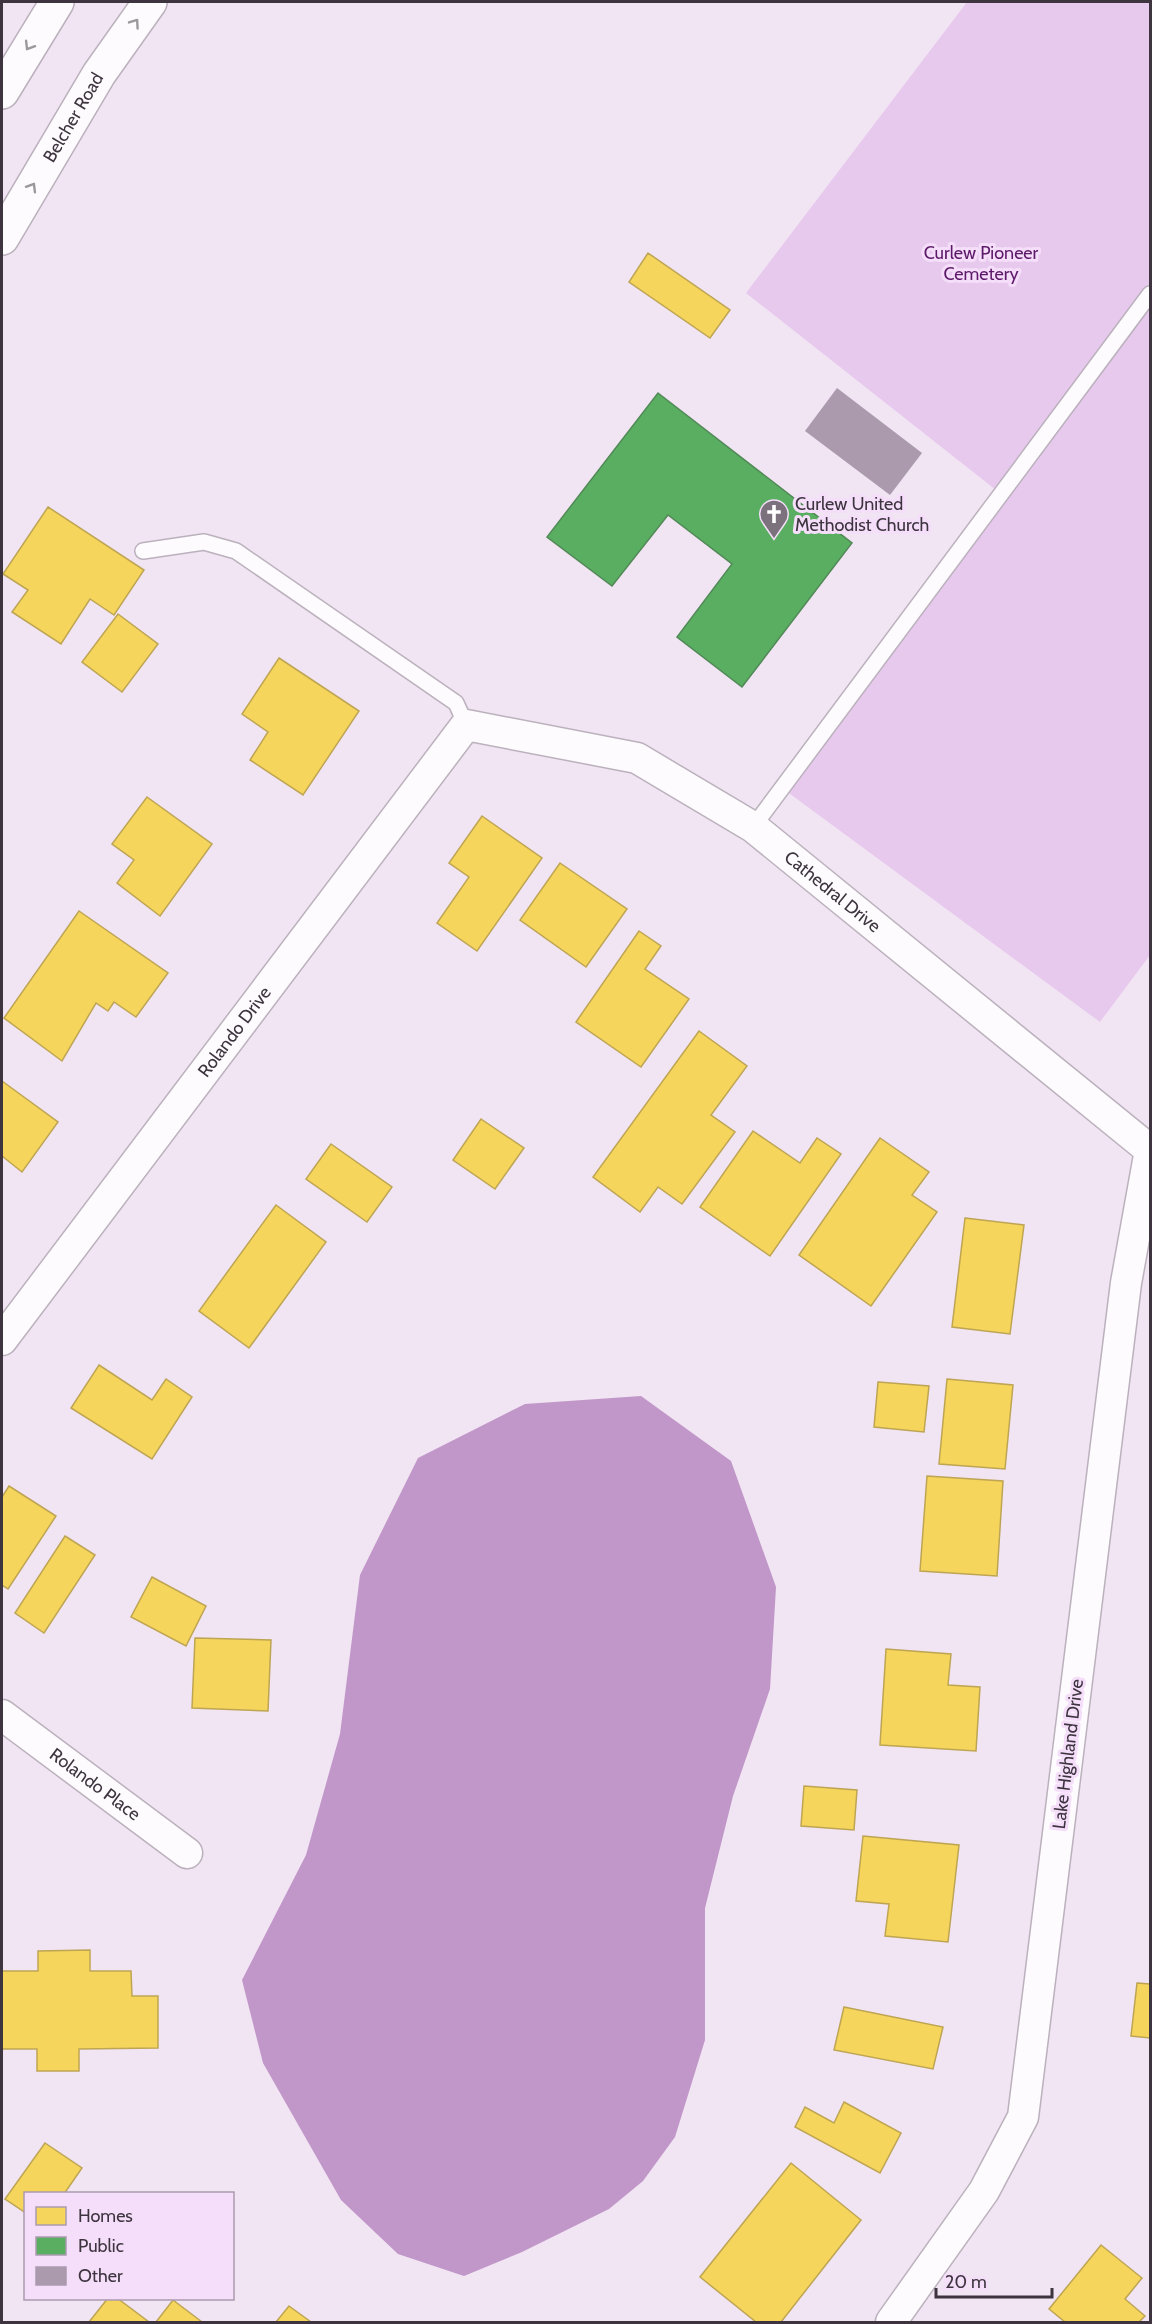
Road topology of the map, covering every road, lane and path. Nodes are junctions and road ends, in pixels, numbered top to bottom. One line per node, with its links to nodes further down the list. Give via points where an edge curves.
1 (57, 2): 3 (main road, one-way to 3)
2 (150, 2): 4 (main road, Belcher Road, one-way to 2, via 99,74)
3 (2, 92)
4 (2, 238)
5 (1150, 294): 8 (lane)
6 (143, 551): 7 (lane, via 204,542 236,551 456,703)
7 (466, 725): 8 (street, Cathedral Drive, via 637,758); 10 (street, Rolando Drive)
8 (753, 827): 9 (street, Cathedral Drive)
9 (1150, 1150): 13 (street, Lake Highland Drive, via 1126,1283 1023,2117 984,2191)
10 (2, 1340)
11 (2, 1715): 12 (street, Rolando Place)
12 (187, 1853)
13 (891, 2322)

